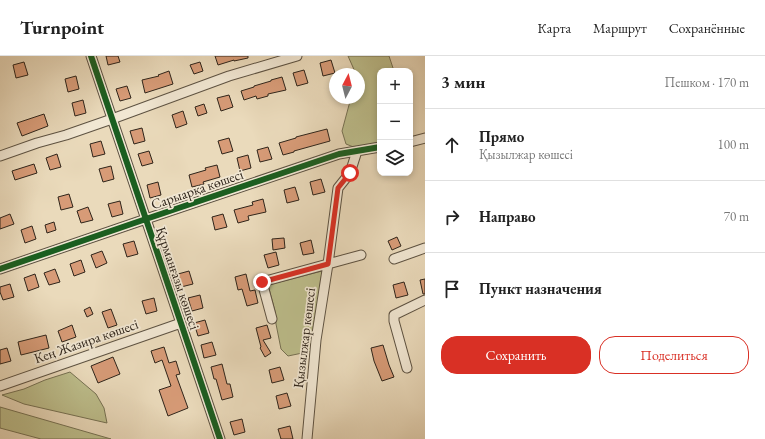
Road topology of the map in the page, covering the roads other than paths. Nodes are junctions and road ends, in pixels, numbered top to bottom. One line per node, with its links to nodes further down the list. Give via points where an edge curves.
1 (91, 56): 3 (street, Құрманғазы көшесі)
2 (297, 56): 3 (street, via 229,76)
3 (112, 119): 8 (street); 9 (street, Құрманғазы көшесі)
4 (425, 138): 5 (street)
5 (413, 141)
6 (377, 148): 7 (street, Сарыарқа көшесі)
7 (357, 151): 9 (street, Сарыарқа көшесі, via 339,154); 13 (street, Қызылжар көшесі, via 350,173 338,188)
8 (0, 156)
9 (146, 219): 14 (street, Сарыарқа көшесі); 17 (street, Құрманғазы көшесі)
10 (425, 248): 12 (street)
11 (361, 255): 13 (street)
12 (394, 259)
13 (328, 264): 16 (street, via 262,282); 21 (street, Қызылжар көшесі, via 316,340)
14 (0, 269)
15 (425, 300): 18 (street, via 394,316)
16 (272, 319)
17 (181, 323): 19 (street, Кең Жазира көшесі); 20 (street, Құрманғазы көшесі)
18 (407, 368)
19 (0, 386)
20 (220, 439)
21 (307, 439)

